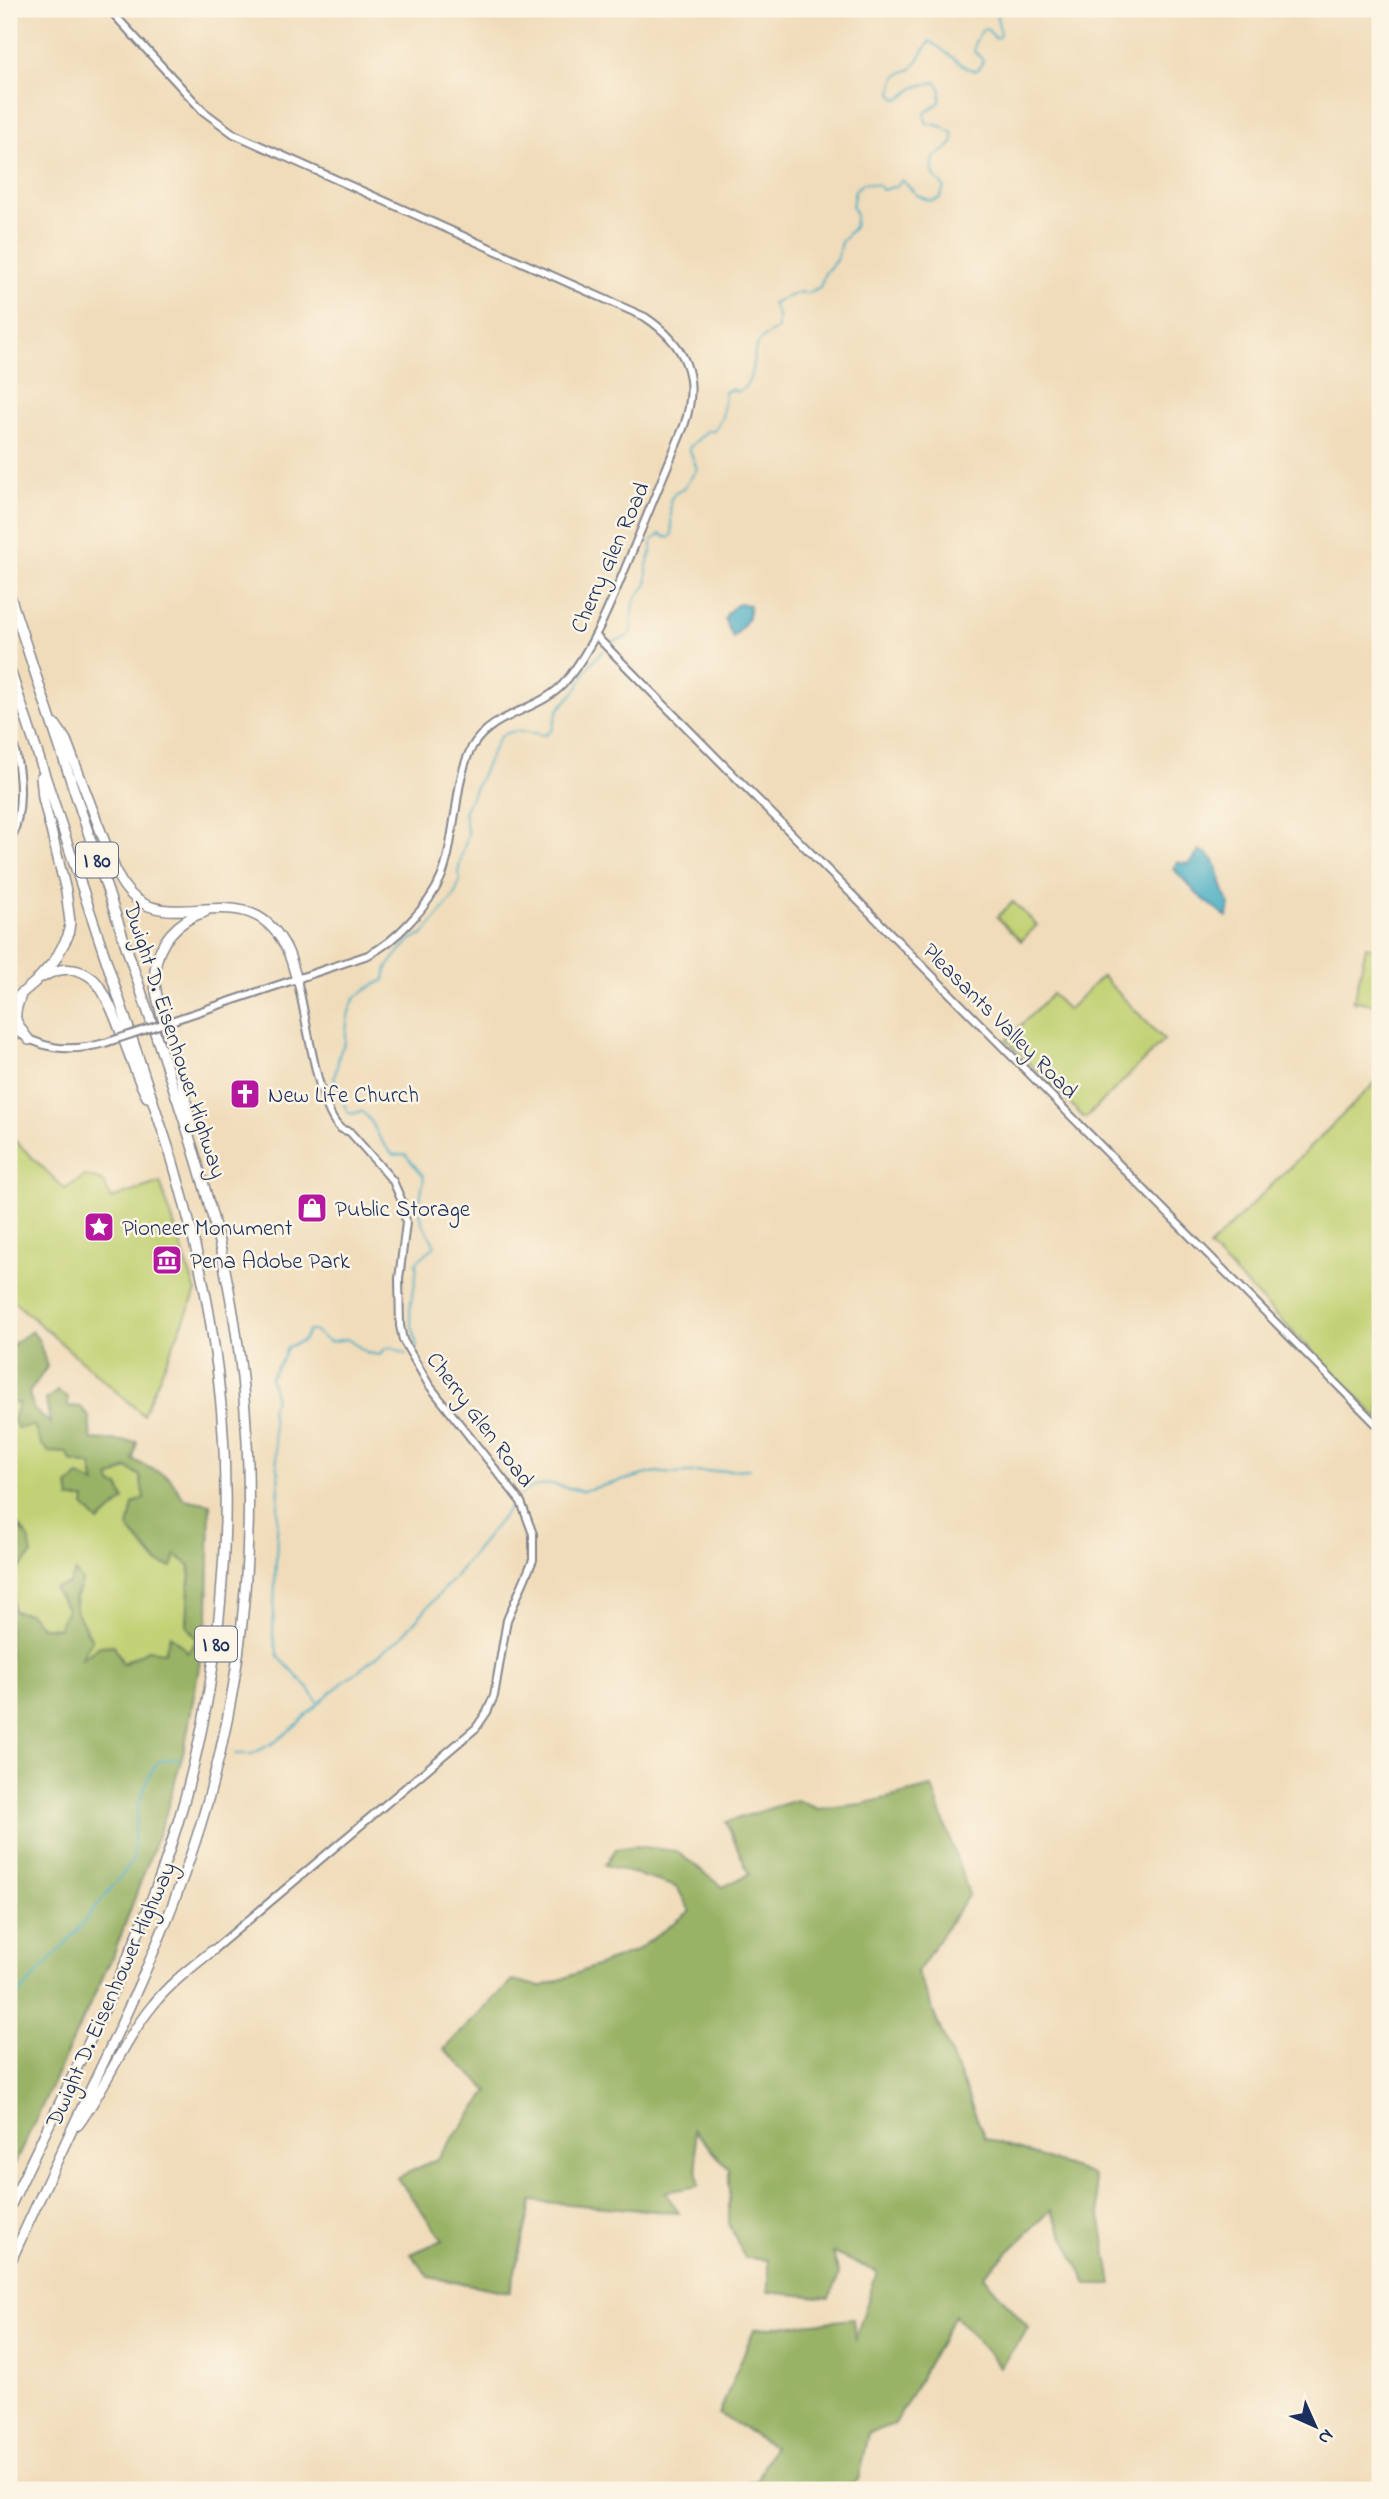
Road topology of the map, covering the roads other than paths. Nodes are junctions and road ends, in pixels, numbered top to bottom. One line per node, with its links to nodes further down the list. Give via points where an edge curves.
1 (109, 9): 3 (street, Cherry Glen Road, via 203,111 234,134 634,311 676,343 689,372 688,414)
2 (9, 593): 5 (highway, Dwight D. Eisenhower Highway / I 80)
3 (596, 636): 10 (street, Cherry Glen Road, via 554,694 495,724 474,744 463,772 444,870 435,893 420,912 379,950); 18 (street, Pleasants Valley Road)
4 (9, 667): 7 (highway, Dwight D. Eisenhower Highway / I 80)
5 (49, 715): 9 (highway, via 66,740 117,874 129,894 147,907 166,911); 17 (highway, Dwight D. Eisenhower Highway / I 80)
6 (9, 729): 8 (street, via 21,797)
7 (40, 761): 11 (highway, via 43,798 71,922 62,950); 16 (highway, Dwight D. Eisenhower Highway / I 80)
8 (9, 845)
9 (227, 908): 10 (highway, via 257,917 276,931); 17 (highway, via 201,913 176,928 160,951 155,971 160,1008 188,1105)
10 (297, 980): 15 (street, bridge, via 105,1043 72,1050); 19 (street, Cherry Glen Road, via 316,1070 333,1118 393,1181 404,1206 399,1279 403,1340 429,1385 521,1502 533,1534 533,1560 507,1620 494,1696 482,1720)
11 (35, 982): 12 (highway); 16 (highway, via 63,969 84,972 94,980 138,1081)
12 (22, 993): 13 (highway); 15 (highway, via 15,1021)
13 (9, 1004)
14 (9, 1027): 15 (street)
15 (29, 1040)
16 (158, 1115): 21 (highway, Dwight D. Eisenhower Highway / I 80, via 198,1257 219,1389 224,1532 216,1644 196,1751 161,1872)
17 (193, 1149): 20 (highway, Dwight D. Eisenhower Highway / I 80, via 225,1272 244,1407 248,1528 239,1646 219,1756 183,1879)
18 (1380, 1428)
19 (213, 1950): 20 (highway, via 151,2007)
20 (67, 2140): 22 (highway, Dwight D. Eisenhower Highway / I 80)
21 (9, 2209)
22 (9, 2265)

